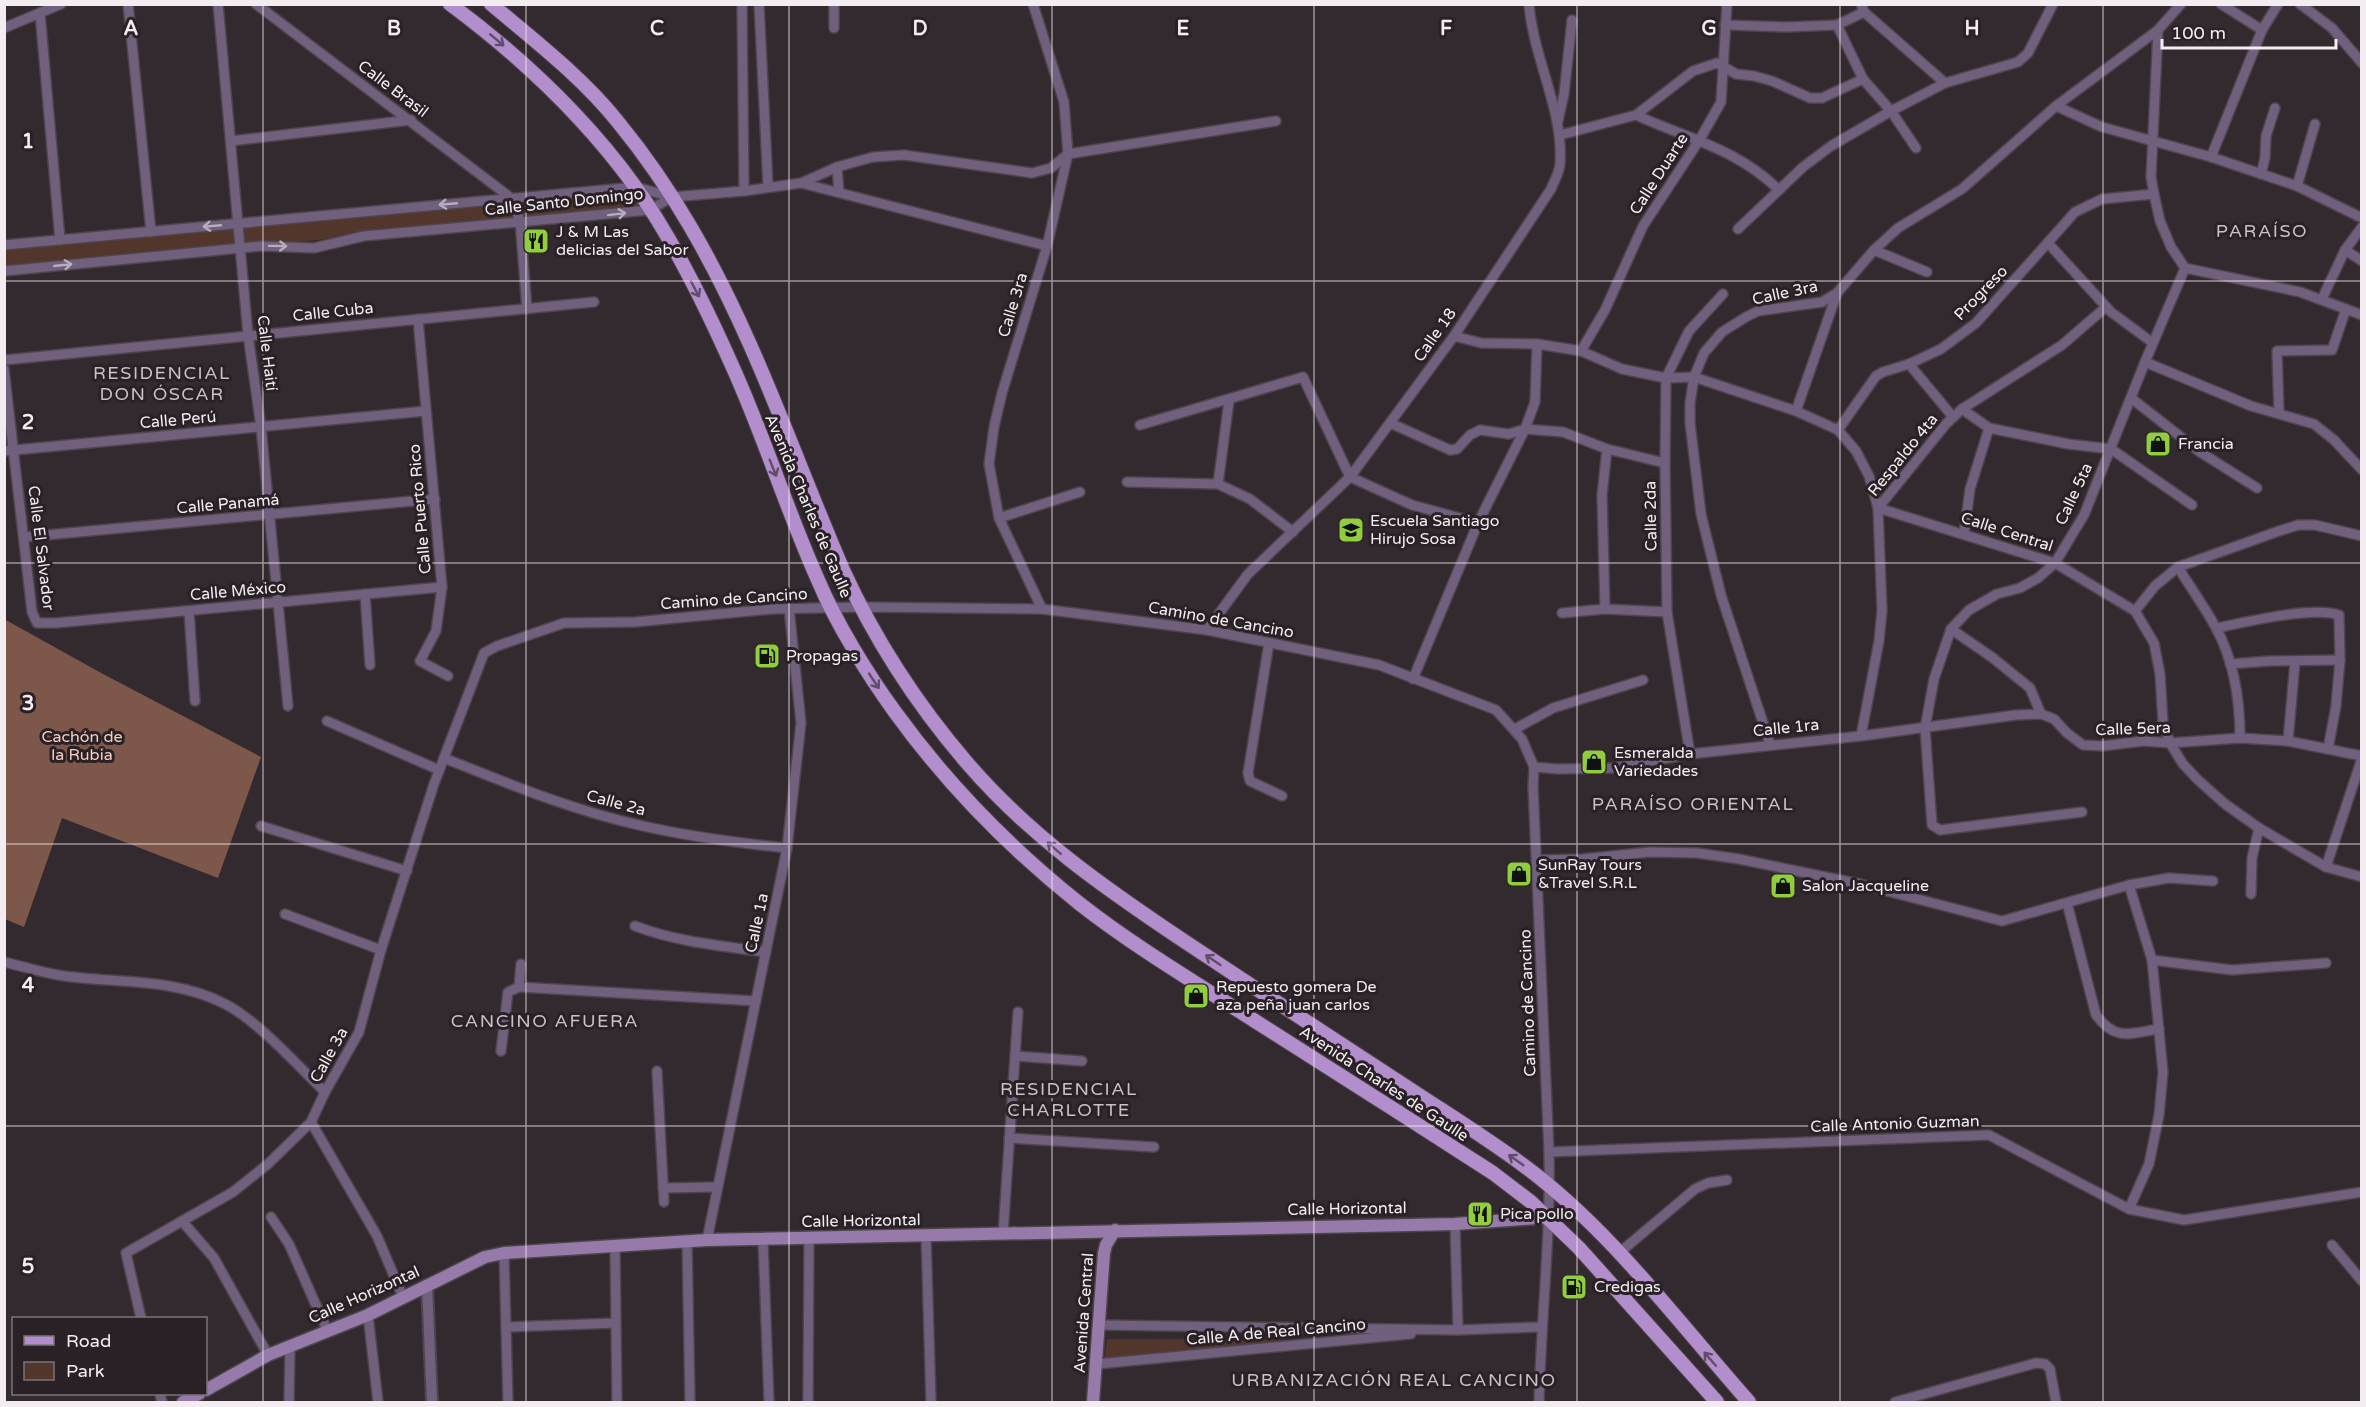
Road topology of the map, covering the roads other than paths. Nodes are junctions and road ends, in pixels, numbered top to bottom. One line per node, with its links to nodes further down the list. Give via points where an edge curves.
1 (61, 4): 19 (street)
2 (128, 4): 64 (street)
3 (218, 4): 41 (street, Calle Haití)
4 (256, 4): 35 (street, Calle Brasil)
5 (450, 4): 51 (main road, Avenida Charles de Gaulle, one-way to 51, via 530,68 597,137)
6 (491, 4): 56 (main road, Avenida Charles de Gaulle, via 588,89 617,120)
7 (742, 4): 53 (street)
8 (759, 4): 49 (street)
9 (834, 4): 24 (street)
10 (1033, 4): 44 (street, Calle 3ra, via 1064,102)
11 (1529, 4): 37 (street, Calle 18, via 1531,29)
12 (1727, 4): 21 (street, Calle Duarte)
13 (2053, 4): 30 (street, via 2028,53 2018,62)
14 (2181, 4): 25 (street, Calle 3ra)
15 (2221, 4): 26 (street)
16 (2278, 4): 26 (street)
17 (2300, 4): 27 (street, via 2332,28)
18 (1863, 8): 22 (street); 30 (street)
19 (40, 13): 23 (street); 65 (street)
20 (1572, 20): 37 (street)
21 (1725, 25): 22 (street); 28 (street, Calle Duarte)
22 (1837, 25): 29 (street)
23 (4, 28)
24 (834, 28)
25 (2158, 30): 31 (street, Calle 3ra); 42 (street)
26 (2262, 30): 45 (street)
27 (2361, 63)
28 (1724, 68): 29 (street, via 1773,81 1810,99 1822,98); 34 (street, via 1717,63 1693,71); 40 (street, Calle Duarte, via 1721,102)
29 (1863, 79): 33 (street)
30 (1945, 83): 33 (street)
31 (2056, 106): 42 (street, via 2102,127); 70 (street, Calle 3ra, via 1962,189 1898,228)
32 (2275, 108): 47 (street)
33 (1891, 111): 43 (street); 52 (street, via 1831,147)
34 (1636, 115): 39 (street); 40 (street)
35 (411, 120): 41 (street); 57 (street, Calle Brasil)
36 (1276, 121): 44 (street)
37 (1557, 124): 39 (street, Calle 18)
38 (2315, 124): 50 (street)
39 (1560, 135): 86 (street, Calle 18, via 1560,165 1551,189)
40 (1700, 139): 52 (street, via 1745,162); 89 (street, Calle Duarte, via 1643,226 1605,310)
41 (231, 141): 61 (street, Calle Haití)
42 (2154, 141): 45 (street); 55 (street)
43 (1916, 148)
44 (1068, 154): 46 (street, via 1050,168 1032,173 904,155 873,157); 68 (street, Calle 3ra)
45 (2211, 157): 47 (street)
46 (837, 167): 48 (street); 54 (street)
47 (2261, 174): 50 (street)
48 (801, 183): 49 (street); 54 (street)
49 (768, 186): 53 (street)
50 (2296, 186): 59 (street)
51 (636, 187): 56 (street, Calle Santo Domingo); 57 (street, Calle Santo Domingo); 58 (main road, Avenida Charles de Gaulle)
52 (1779, 190): 63 (street)
53 (744, 191): 56 (street)
54 (839, 192): 68 (street)
55 (2154, 195): 66 (street, Progreso, via 2102,200 2075,212); 73 (street, via 2171,247)
56 (672, 197): 58 (street, Calle Santo Domingo); 134 (main road, Avenida Charles de Gaulle, via 754,351)
57 (511, 198): 60 (street); 61 (street, Calle Santo Domingo, one-way to 61)
58 (650, 210): 60 (street, Calle Santo Domingo, one-way to 58); 136 (main road, Avenida Charles de Gaulle, one-way to 136, via 735,372 819,584)
59 (2361, 218)
60 (520, 221): 69 (street, Calle Santo Domingo, one-way to 60, via 314,248 364,236); 81 (street)
61 (239, 224): 64 (street, Calle Santo Domingo, one-way to 64); 69 (street, Calle Haití)
62 (2361, 227): 71 (street)
63 (1738, 229)
64 (151, 232): 65 (street, Calle Santo Domingo)
65 (60, 240): 67 (street, Calle Santo Domingo)
66 (2048, 243): 80 (street); 92 (street, Progreso, via 1976,323 1941,350)
67 (4, 245)
68 (1047, 246): 123 (street, Calle 3ra, via 994,427 989,464)
69 (240, 248): 74 (street, Calle Santo Domingo, one-way to 69); 85 (street, Calle Haití)
70 (1874, 250): 75 (street); 76 (street, Calle 3ra)
71 (2345, 250): 72 (street); 78 (street)
72 (2361, 261)
73 (2185, 268): 78 (street); 87 (street, Calle 5ta)
74 (4, 271)
75 (1927, 272)
76 (1837, 293): 94 (street, Calle 3ra, via 1822,302 1746,316 1722,332 1704,353); 100 (street)
77 (1723, 294): 95 (street, Calle 2da, via 1689,331)
78 (2322, 299): 82 (street)
79 (594, 302): 81 (street, Calle Cuba)
80 (2106, 307): 87 (street); 98 (street, Respaldo 4ta, via 2062,345)
81 (527, 309): 84 (street, Calle Cuba)
82 (2346, 309): 83 (street); 101 (street, via 2332,350 2277,351)
83 (2361, 315)
84 (418, 319): 85 (street, Calle Cuba); 99 (street, Calle Puerto Rico)
85 (248, 335): 90 (street, Calle Cuba); 105 (street, Calle Haití)
86 (1454, 336): 88 (street, via 1481,343); 103 (street, Calle 18)
87 (2153, 343): 91 (street, Calle 5ta)
88 (1537, 344): 89 (street); 107 (street, via 1535,402)
89 (1581, 351): 95 (street, via 1622,369)
90 (4, 360)
91 (2145, 362): 96 (street, Calle 5ta); 101 (street, via 2251,406)
92 (1910, 364): 102 (street); 108 (street, Progreso, via 1876,376)
93 (4, 369): 111 (street, Calle El Salvador)
94 (1694, 377): 95 (street); 100 (street); 166 (street, Calle 3ra, via 1690,423 1701,514 1721,595)
95 (1666, 378): 112 (street, Calle 2da)
96 (2131, 398): 110 (street, Calle 5ta); 117 (street, via 2200,452)
97 (1228, 401): 104 (street); 114 (street, via 1303,377); 116 (street)
98 (1962, 409): 102 (street, Respaldo 4ta); 106 (street)
99 (426, 411): 105 (street, Calle Perú); 119 (street, Calle Puerto Rico)
100 (1796, 411): 108 (street)
101 (2279, 412): 113 (street, via 2314,424)
102 (1953, 417): 121 (street, Respaldo 4ta)
103 (1390, 423): 107 (street, via 1450,450 1457,449 1480,430 1509,434); 114 (street, Calle 18)
104 (1140, 425)
105 (261, 427): 111 (street, Calle Perú); 122 (street, Calle Haití)
106 (1989, 428): 110 (street); 126 (street, via 1970,489)
107 (1525, 429): 109 (street, via 1563,432); 124 (street)
108 (1839, 430): 121 (street, via 1869,476)
109 (1607, 448): 112 (street); 138 (street, via 1602,495)
110 (2111, 449): 120 (street); 129 (street, Calle 5ta, via 2084,515)
111 (9, 451): 128 (street, Calle El Salvador)
112 (1665, 463): 141 (street, Calle 2da)
113 (2361, 470)
114 (1350, 477): 124 (street, via 1412,505); 125 (street, Calle 18)
115 (1127, 482): 116 (street)
116 (1218, 484): 125 (street, via 1250,499)
117 (2257, 488)
118 (1080, 492): 123 (street)
119 (435, 499): 122 (street, Calle Panamá); 131 (street, Calle Puerto Rico)
120 (2192, 505)
121 (1878, 508): 126 (street, Calle Central); 162 (street, Respaldo 4ta, via 1882,611)
122 (270, 516): 128 (street, Calle Panamá); 133 (street, Calle Haití)
123 (999, 518): 137 (street, Calle 3ra)
124 (1478, 523): 154 (street)
125 (1293, 532): 146 (street, Calle 18, via 1248,574)
126 (1964, 534): 129 (street, Calle Central)
127 (2361, 536): 130 (street, via 2298,525)
128 (25, 537): 143 (street, Calle El Salvador, via 32,612)
129 (2055, 563): 140 (street, Calle Central); 145 (street, Calle 5ta, via 2020,588 1997,594 1969,610)
130 (2178, 567): 140 (street, via 2155,586); 144 (street)
131 (442, 587): 132 (street, Calle México); 153 (street, Calle Puerto Rico, via 436,631 420,661)
132 (365, 594): 133 (street, Calle México); 152 (street)
133 (278, 602): 139 (street, Calle México); 157 (street, Calle Haití)
134 (862, 607): 136 (street, Camino de Cancino); 137 (street, Camino de Cancino); 208 (main road, Avenida Charles de Gaulle, one-way to 134, via 1134,908 1054,849 972,768 928,715 893,664)
135 (789, 608): 136 (street, Camino de Cancino); 148 (street, Camino de Cancino, via 635,622 564,623); 177 (street, Calle 1a, via 801,723)
136 (833, 609): 215 (main road, Avenida Charles de Gaulle, one-way to 215, via 868,672 915,738 979,812 1027,859 1080,904 1143,949 1493,1173)
137 (1042, 609): 146 (street, Camino de Cancino)
138 (1605, 609): 141 (street); 142 (street)
139 (189, 610): 143 (street, Calle México); 156 (street)
140 (2136, 611): 165 (street, Calle Central, via 2154,643)
141 (1668, 612): 168 (street, Calle 2da)
142 (1562, 613)
143 (37, 623)
144 (2217, 628): 149 (street, via 2257,619 2339,615); 151 (street)
145 (1951, 629): 158 (street, Calle 5era, via 2030,688); 160 (street, Calle 5ta, via 1934,679)
146 (1207, 630): 147 (street, Camino de Cancino)
147 (1269, 643): 154 (street, Camino de Cancino, via 1379,665); 173 (street, via 1248,773 1250,781)
148 (484, 653): 170 (street, Calle 3a)
149 (2340, 660): 150 (street); 167 (street)
150 (2295, 662): 151 (street); 164 (street)
151 (2230, 664): 163 (street, via 2240,702)
152 (370, 665)
153 (448, 676)
154 (1413, 679): 161 (street, Camino de Cancino, via 1496,710)
155 (1643, 681): 161 (street, via 1552,708)
156 (195, 701)
157 (288, 706)
158 (2041, 714): 160 (street, Calle 1ra); 165 (street, Calle 5era, via 2054,719 2083,745)
159 (327, 721): 172 (street)
160 (1926, 728): 162 (street, Calle 1ra); 174 (street, Calle 5ta, via 1932,825 1940,830)
161 (1515, 729): 171 (street, Camino de Cancino)
162 (1861, 736): 166 (street, Calle 1ra)
163 (2241, 738): 164 (street, Calle 5era); 165 (street, Calle 5era)
164 (2288, 741): 167 (street, Calle 5era)
165 (2169, 743): 176 (street, Calle Central, via 2197,779)
166 (1770, 744): 168 (street, Calle 1ra)
167 (2328, 749): 169 (street, Calle 5era)
168 (1690, 754): 171 (street, Calle 1ra, via 1613,768)
169 (2361, 757): 179 (street)
170 (444, 758): 172 (street, Calle 3a); 177 (street, Calle 2a, via 570,806 642,826 705,839)
171 (1534, 767): 178 (street, Camino de Cancino)
172 (439, 770): 180 (street, Calle 3a)
173 (1282, 796)
174 (2082, 812)
175 (261, 826): 180 (street)
176 (2259, 828): 179 (street, Calle Central); 184 (street, via 2252,858)
177 (787, 848): 189 (street, Calle 1a)
178 (1537, 860): 185 (street, via 1650,852 1697,853 1860,884 2002,921); 206 (street, Camino de Cancino)
179 (2326, 867): 181 (street, Calle Central)
180 (407, 871): 188 (street, Calle 3a)
181 (2361, 878)
182 (2213, 881): 183 (street, via 2169,878)
183 (2129, 885): 185 (street); 190 (street)
184 (2251, 894)
185 (2067, 903): 197 (street, via 2097,1015 2106,1028 2120,1034)
186 (285, 914): 188 (street)
187 (635, 926): 189 (street, via 686,941)
188 (381, 950): 202 (street, Calle 3a, via 359,1032)
189 (766, 952): 195 (street, Calle 1a)
190 (2152, 960): 192 (street, via 2232,970); 197 (street)
191 (4, 962): 202 (street, via 59,975 149,982 199,993 225,1004 259,1029)
192 (2326, 963)
193 (521, 964): 194 (street)
194 (519, 987): 195 (street); 198 (street, via 508,992)
195 (756, 1001): 210 (street, Calle 1a)
196 (1018, 1012): 199 (street)
197 (2159, 1029): 213 (street, via 2163,1072 2159,1115 2149,1164)
198 (501, 1051)
199 (1015, 1056): 200 (street); 204 (street)
200 (1082, 1061)
201 (657, 1071): 209 (street)
202 (325, 1092): 203 (street, Calle 3a)
203 (311, 1122): 216 (street, Calle 3a, via 233,1192); 231 (street, via 377,1236)
204 (1009, 1138): 205 (street); 219 (street)
205 (1154, 1147)
206 (1549, 1152): 208 (street); 213 (street, Calle Antonio Guzman, via 1989,1135)
207 (1726, 1180): 228 (street, via 1695,1189)
208 (1550, 1186): 215 (street); 228 (main road, Avenida Charles de Gaulle)
209 (663, 1188): 210 (street); 212 (street)
210 (716, 1188): 222 (street, Calle 1a)
211 (2361, 1192): 213 (street, Calle Antonio Guzman, via 2184,1220)
212 (664, 1202)
213 (2129, 1209)
214 (271, 1217): 238 (street, via 289,1244)
215 (1549, 1217): 217 (main road, Calle Horizontal); 237 (street); 257 (main road, Avenida Charles de Gaulle)
216 (182, 1221): 233 (street, Calle 3a, via 126,1253); 241 (street, via 214,1258)
217 (1455, 1224): 218 (main road, Calle Horizontal); 239 (street)
218 (1115, 1230): 219 (main road, Calle Horizontal); 235 (main road, Avenida Central, via 1106,1245)
219 (1003, 1234): 220 (main road, Calle Horizontal)
220 (926, 1236): 221 (main road, Calle Horizontal); 254 (street)
221 (809, 1239): 223 (main road, Calle Horizontal); 253 (street)
222 (707, 1240): 223 (main road, Calle Horizontal); 224 (main road, Calle Horizontal)
223 (763, 1240): 252 (street)
224 (687, 1241): 225 (main road, Calle Horizontal); 251 (street)
225 (615, 1245): 227 (main road, Calle Horizontal); 234 (street)
226 (2332, 1245): 229 (street)
227 (504, 1253): 230 (main road, Calle Horizontal, via 485,1257); 236 (street)
228 (1619, 1253): 258 (main road, Avenida Charles de Gaulle, one-way to 228)
229 (2361, 1280)
230 (427, 1285): 231 (main road, Calle Horizontal); 248 (street)
231 (403, 1297): 232 (main road, Calle Horizontal)
232 (368, 1315): 238 (main road, Calle Horizontal); 247 (street)
233 (141, 1317)
234 (616, 1323): 236 (street); 250 (street)
235 (1100, 1325): 239 (street); 242 (main road, Avenida Central)
236 (506, 1327): 249 (street)
237 (1541, 1327): 239 (street); 256 (street)
238 (327, 1330): 240 (main road, Calle Horizontal)
239 (1458, 1330): 242 (street, Calle A de Real Cancino)
240 (290, 1345): 241 (main road, Calle Horizontal); 246 (street)
241 (268, 1355): 243 (main road, Calle Horizontal)
242 (1097, 1364): 255 (main road, Avenida Central)
243 (207, 1389)
244 (198, 1395): 245 (main road)
245 (183, 1402)
246 (289, 1402)
247 (378, 1402)
248 (432, 1402)
249 (508, 1402)
250 (617, 1402)
251 (690, 1402)
252 (769, 1402)
253 (808, 1402)
254 (931, 1402)
255 (1093, 1402)
256 (1539, 1402)
257 (1717, 1402)
258 (1749, 1402)
259 (1894, 1402): 260 (street, via 2036,1363 2050,1368)
260 (2056, 1402)

